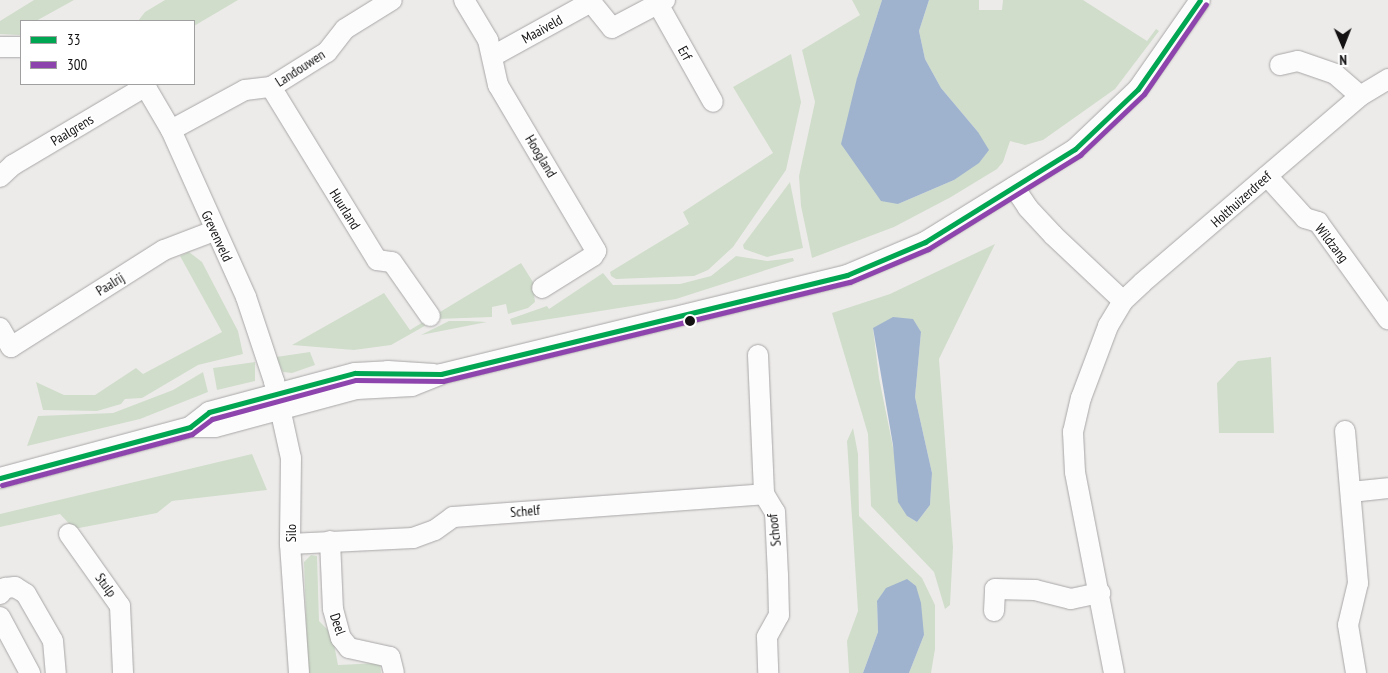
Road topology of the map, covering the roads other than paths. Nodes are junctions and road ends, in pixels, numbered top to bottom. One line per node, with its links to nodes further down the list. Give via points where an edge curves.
1 (392, 0): 12 (street, Landouwen, via 344,29 327,52)
2 (464, 0): 8 (street, Hoogland)
3 (1200, 0): 18 (street, via 1138,89 1105,123 1075,149)
4 (591, 1): 5 (street, Maaiveld, via 612,28); 8 (street, Maaiveld)
5 (661, 2): 14 (street, Erf)
6 (0, 47): 7 (street)
7 (20, 47)
8 (493, 56): 20 (street, Hoogland, via 498,85 596,251 594,256)
9 (1280, 65): 13 (street, via 1298,61 1335,74)
10 (1388, 79): 13 (street, Holthuizerdreef)
11 (145, 85): 15 (street, Grevenveld); 17 (street, Paalgrens, via 13,165)
12 (271, 87): 15 (street, Landouwen, via 245,90); 22 (street, Huurland, via 377,260 392,262)
13 (1360, 96): 16 (street, Holthuizerdreef)
14 (714, 102)
15 (170, 130): 19 (street, Grevenveld)
16 (1267, 176): 21 (street, Holthuizerdreef); 23 (street, Wildzang, via 1305,218 1318,222)
17 (0, 177)
18 (1014, 188): 21 (street, via 1053,235); 26 (street, via 925,242 847,275 442,374 388,370 355,373)
19 (214, 231): 24 (street, Paalrij, via 164,250 11,346); 26 (street, Grevenveld, via 246,297)
20 (542, 288)
21 (1122, 301): 35 (street, Holthuizerdreef, via 1081,398 1073,432 1075,472)
22 (430, 316)
23 (1388, 320)
24 (0, 328)
25 (758, 355): 31 (street, Schoof)
26 (279, 401): 28 (street, via 209,412 190,427); 34 (street, Silo, via 292,458)
27 (1345, 431): 30 (street)
28 (0, 478)
29 (1388, 488): 30 (street)
30 (1351, 492): 46 (street, via 1358,583 1348,625)
31 (764, 494): 33 (street, Schelf, via 453,517 435,530 413,538); 44 (street, Schoof, via 774,512 779,615 767,637)
32 (69, 534): 41 (street, Stulp, via 120,606)
33 (330, 541): 34 (street, Schelf); 43 (street, Deel, via 332,609 341,638 349,648 390,657)
34 (290, 544): 42 (street, Silo)
35 (1100, 593): 37 (street, via 1071,600 1035,590 995,589); 45 (street, Holthuizerdreef)
36 (0, 594): 40 (street, via 5,588 15,587 26,594 53,641)
37 (994, 611)
38 (0, 617): 39 (street)
39 (30, 673)
40 (56, 673)
41 (123, 673)
42 (299, 673)
43 (394, 673)
44 (768, 673)
45 (1114, 673)
46 (1356, 673)

